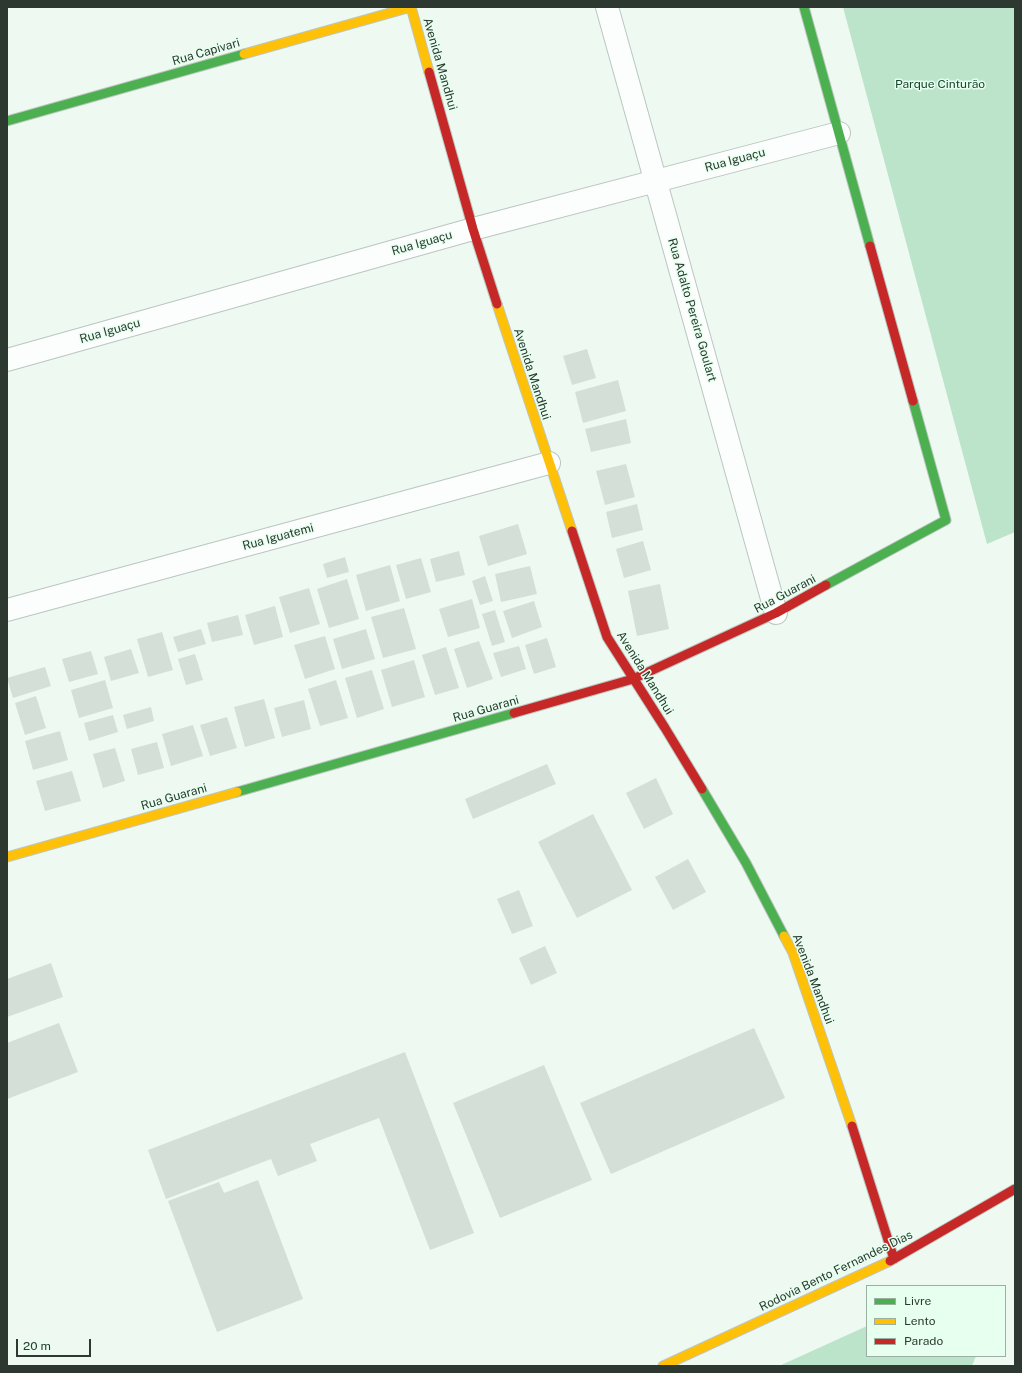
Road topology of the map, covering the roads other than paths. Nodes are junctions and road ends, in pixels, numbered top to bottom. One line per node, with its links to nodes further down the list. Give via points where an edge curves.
1 (411, 7): 4 (main road, Rua Capivari); 7 (main road, Avenida Mandhui)
2 (607, 7): 6 (street, Rua Adalto Pereira Goulart)
3 (804, 7): 5 (main road)
4 (7, 121)
5 (839, 133): 6 (street, Rua Iguaçu); 11 (main road, Rua Guarani, via 946,520)
6 (655, 181): 7 (street, Rua Iguaçu); 11 (street, Rua Adalto Pereira Goulart)
7 (473, 229): 8 (street, Rua Iguaçu); 9 (main road, Avenida Mandhui)
8 (7, 360)
9 (549, 463): 10 (street, Rua Iguatemi); 12 (main road, Avenida Mandhui, via 607,637)
10 (7, 610)
11 (776, 614): 12 (main road, Rua Guarani)
12 (632, 679): 13 (main road, Rua Guarani); 15 (main road, Avenida Mandhui, via 665,728 746,863 793,953)
13 (7, 857)
14 (1015, 1189): 15 (main road, Rodovia Bento Fernandes Dias)
15 (894, 1259): 16 (main road, Rodovia Bento Fernandes Dias)
16 (663, 1366)

